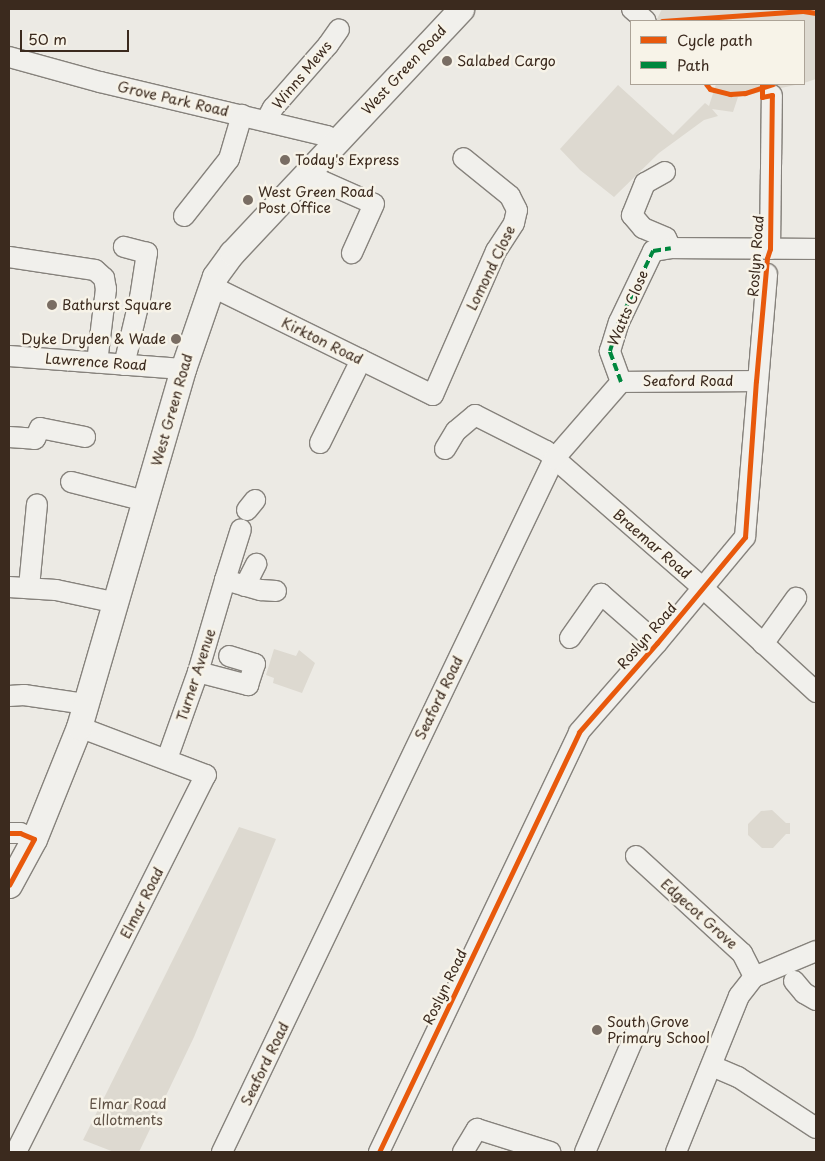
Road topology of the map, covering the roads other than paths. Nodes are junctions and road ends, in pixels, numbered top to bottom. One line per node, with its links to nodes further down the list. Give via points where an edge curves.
1 (461, 9): 9 (main road, West Green Road)
2 (632, 9): 3 (street)
3 (645, 20)
4 (339, 29): 8 (street, Winns Mews, via 273,108)
5 (9, 57): 7 (street, Grove Park Road)
6 (772, 94): 16 (street, Roslyn Road)
7 (242, 115): 8 (street, Grove Park Road); 13 (street, via 230,159)
8 (266, 122): 9 (street, Grove Park Road, via 328,136)
9 (336, 142): 12 (main road, West Green Road)
10 (463, 158): 29 (street, Lomond Close, via 510,196 517,210 514,223 496,251)
11 (665, 172): 15 (street, via 645,183 632,215 642,228 666,238)
12 (306, 174): 18 (street, via 374,204); 21 (main road, West Green Road, via 232,253)
13 (184, 216)
14 (124, 247): 25 (street, via 147,253)
15 (671, 248): 16 (street); 28 (street, Watts Close, via 653,251 619,322 610,351)
16 (770, 249): 17 (street)
17 (816, 249)
18 (352, 253)
19 (9, 256): 24 (street, via 95,270 104,278 106,289)
20 (767, 274): 27 (street, Roslyn Road)
21 (211, 286): 23 (street, Kirkton Road); 26 (main road, West Green Road)
22 (9, 356): 24 (street, Lawrence Road)
23 (361, 360): 29 (street, Kirkton Road); 32 (street)
24 (97, 362): 25 (street, Lawrence Road)
25 (124, 364): 26 (street, Lawrence Road)
26 (183, 369): 36 (main road, West Green Road)
27 (756, 381): 28 (street, Seaford Road); 44 (street, Roslyn Road, via 745,537)
28 (621, 382): 34 (street, Seaford Road)
29 (433, 395)
30 (9, 437): 31 (street, via 35,439 40,428)
31 (85, 437)
32 (320, 443)
33 (445, 450): 34 (street, Braemar Road, via 456,431 475,415 546,451)
34 (554, 459): 44 (street, Braemar Road); 69 (street, Seaford Road)
35 (71, 482): 36 (street)
36 (146, 501): 47 (main road, West Green Road)
37 (37, 504): 43 (street)
38 (241, 529): 40 (street, Turner Avenue)
39 (256, 564): 41 (street)
40 (224, 585): 41 (street); 52 (street, Turner Avenue)
41 (245, 586): 45 (street)
42 (9, 587): 43 (street)
43 (29, 587): 47 (street)
44 (703, 588): 49 (street, Roslyn Road); 50 (street, Braemar Road)
45 (276, 591)
46 (796, 598): 50 (street)
47 (117, 602): 55 (main road, West Green Road)
48 (570, 638): 49 (street, via 601,594)
49 (657, 643): 70 (street, Roslyn Road, via 578,732)
50 (763, 644): 53 (street, Braemar Road)
51 (229, 656): 52 (street, via 255,664 248,685)
52 (198, 672): 56 (street, Turner Avenue)
53 (816, 692)
54 (9, 696): 55 (street, Elmar Road, via 24,695)
55 (82, 715): 56 (street, Elmar Road); 58 (main road, West Green Road)
56 (167, 759): 68 (street, Elmar Road, via 206,775)
57 (9, 833): 58 (street)
58 (34, 839): 60 (main road, West Green Road)
59 (636, 856): 62 (street, Edgecot Grove, via 742,953)
60 (9, 885)
61 (816, 951): 62 (street)
62 (754, 977): 66 (street, via 738,996)
63 (794, 981): 64 (street, via 804,993)
64 (816, 1000)
65 (638, 1028): 73 (street)
66 (712, 1066): 67 (street, via 738,1077); 74 (street)
67 (816, 1128)
68 (16, 1152)
69 (222, 1152)
70 (379, 1152)
71 (463, 1152): 72 (street, via 477,1130)
72 (550, 1152)
73 (585, 1152)
74 (676, 1152)

